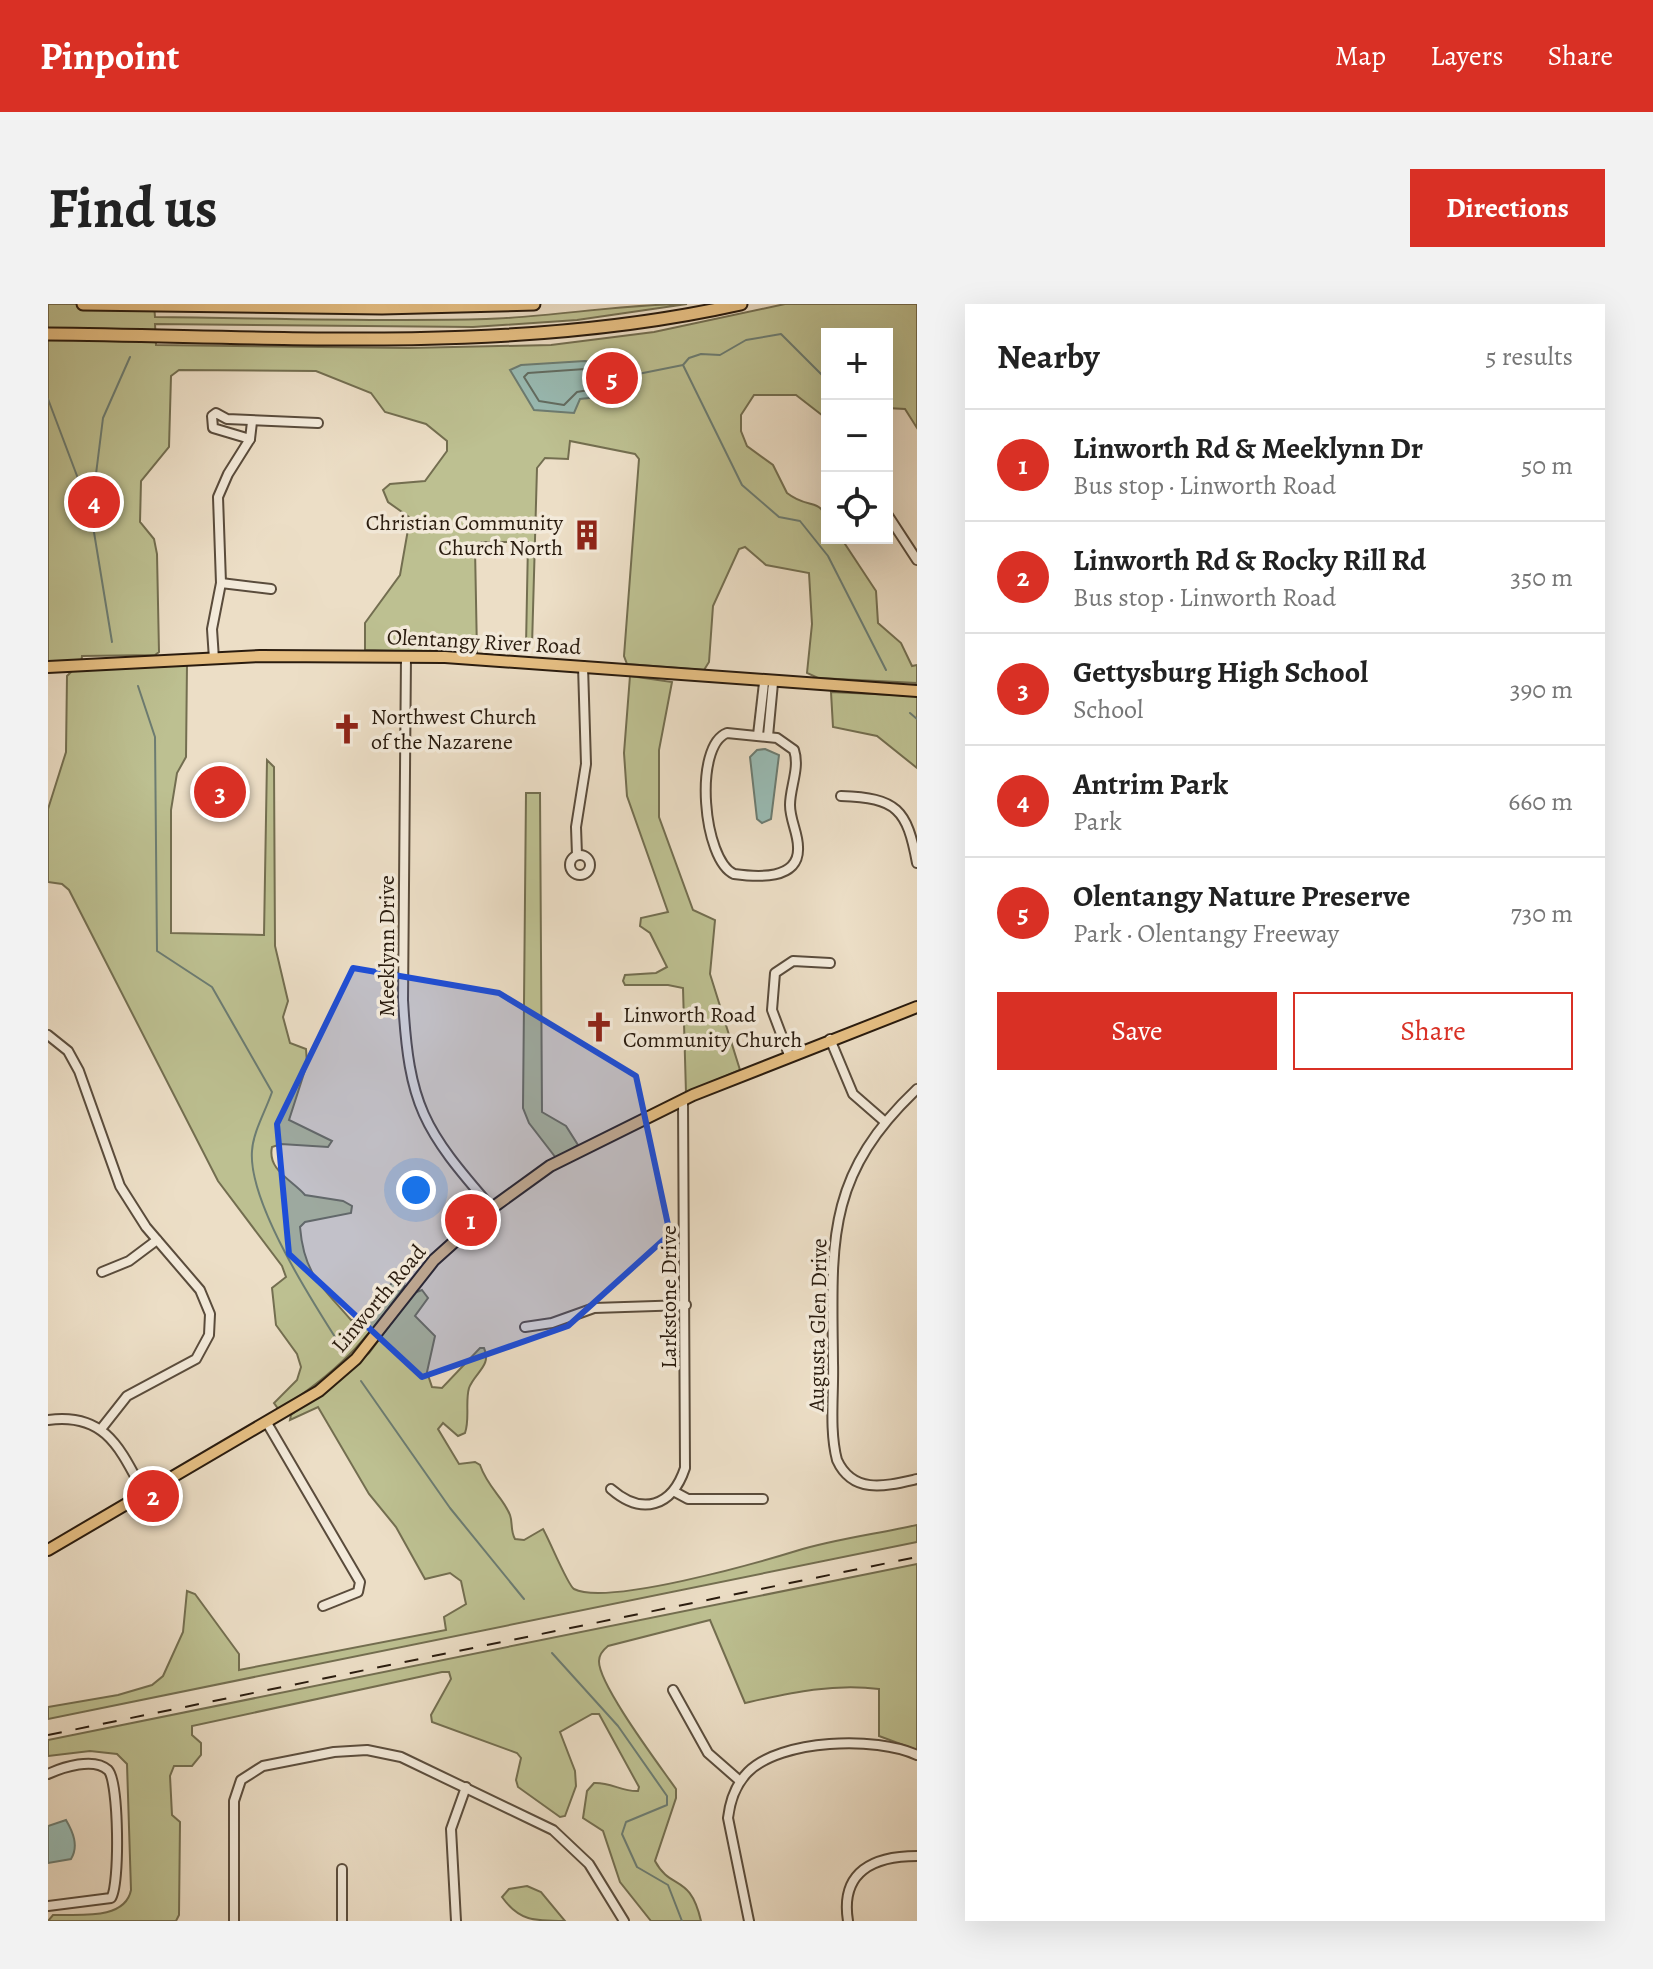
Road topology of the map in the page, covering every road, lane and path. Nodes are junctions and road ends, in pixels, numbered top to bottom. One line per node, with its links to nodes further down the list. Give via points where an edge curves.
1 (83, 304): 2 (highway)
2 (534, 304)
3 (741, 304): 4 (highway, via 580,331 500,337)
4 (48, 334)
5 (252, 422): 6 (street); 7 (street); 7 (street, via 216,413 210,420 213,428)
6 (318, 423)
7 (250, 439): 10 (street, via 218,497)
8 (893, 523): 9 (street)
9 (917, 560)
10 (221, 583): 11 (street); 13 (street, via 212,629)
11 (271, 589)
12 (406, 656): 13 (main road, Olentangy River Road); 14 (main road, Olentangy River Road); 30 (street, Meeklynn Drive, via 405,1054 423,1119)
13 (214, 659): 15 (main road, Olentangy River Road)
14 (583, 666): 16 (main road, Olentangy River Road); 20 (street, via 586,764)
15 (48, 667)
16 (769, 683): 17 (main road, Olentangy River Road); 18 (street)
17 (917, 691)
18 (763, 736): 18 (street, via 785,742 796,756 790,802 798,854 783,873 741,875 728,871 715,851 706,804 711,749 727,733)
19 (841, 796): 21 (street, via 888,802 904,816)
20 (577, 855)
21 (917, 863)
22 (830, 963): 26 (street, via 793,961 775,973 772,1010)
23 (917, 1007): 25 (main road, Linworth Road)
24 (48, 1035): 31 (street, via 68,1051 79,1071 120,1186)
25 (830, 1039): 26 (main road, Linworth Road); 29 (street, via 853,1094)
26 (789, 1055): 28 (main road, Linworth Road)
27 (917, 1089): 29 (street, Augusta Glen Drive)
28 (683, 1100): 30 (main road, Linworth Road, via 560,1160); 33 (street, Larkstone Drive)
29 (884, 1121): 38 (street, Augusta Glen Drive, via 850,1180 833,1256 835,1453 845,1474 857,1482 877,1487)
30 (492, 1208): 36 (main road, Linworth Road, via 434,1260 356,1359 319,1391)
31 (157, 1240): 32 (street, via 129,1261); 37 (street, via 207,1302 209,1335 196,1359 127,1396)
32 (102, 1272)
33 (686, 1305): 34 (street, via 594,1308); 40 (street, Larkstone Drive, via 687,1443 685,1468)
34 (525, 1327)
35 (48, 1420): 37 (street, via 78,1419)
36 (267, 1423): 41 (main road, Linworth Road); 44 (street, via 361,1587)
37 (101, 1429): 41 (street, via 117,1445)
38 (917, 1479)
39 (611, 1489): 40 (street, via 623,1500 647,1505)
40 (675, 1492): 42 (street, via 688,1499)
41 (145, 1495): 43 (main road, Linworth Road)
42 (763, 1499)
43 (48, 1550)
44 (323, 1606)
45 (673, 1690): 48 (street, via 708,1753)
46 (917, 1755): 48 (street, via 874,1745 802,1748 764,1760)
47 (48, 1774): 52 (street, via 81,1765 105,1767 116,1794 115,1894 101,1902)
48 (740, 1781): 57 (street, via 728,1828)
49 (466, 1787): 53 (street, via 401,1757 367,1750 263,1766 241,1780 234,1801); 55 (street, via 451,1829); 56 (street, via 559,1835 589,1864)
50 (917, 1856): 58 (street, via 887,1857 861,1872 848,1891)
51 (342, 1869): 54 (street)
52 (48, 1906)
53 (234, 1921)
54 (342, 1921)
55 (456, 1921)
56 (624, 1921)
57 (749, 1921)
58 (848, 1921)

